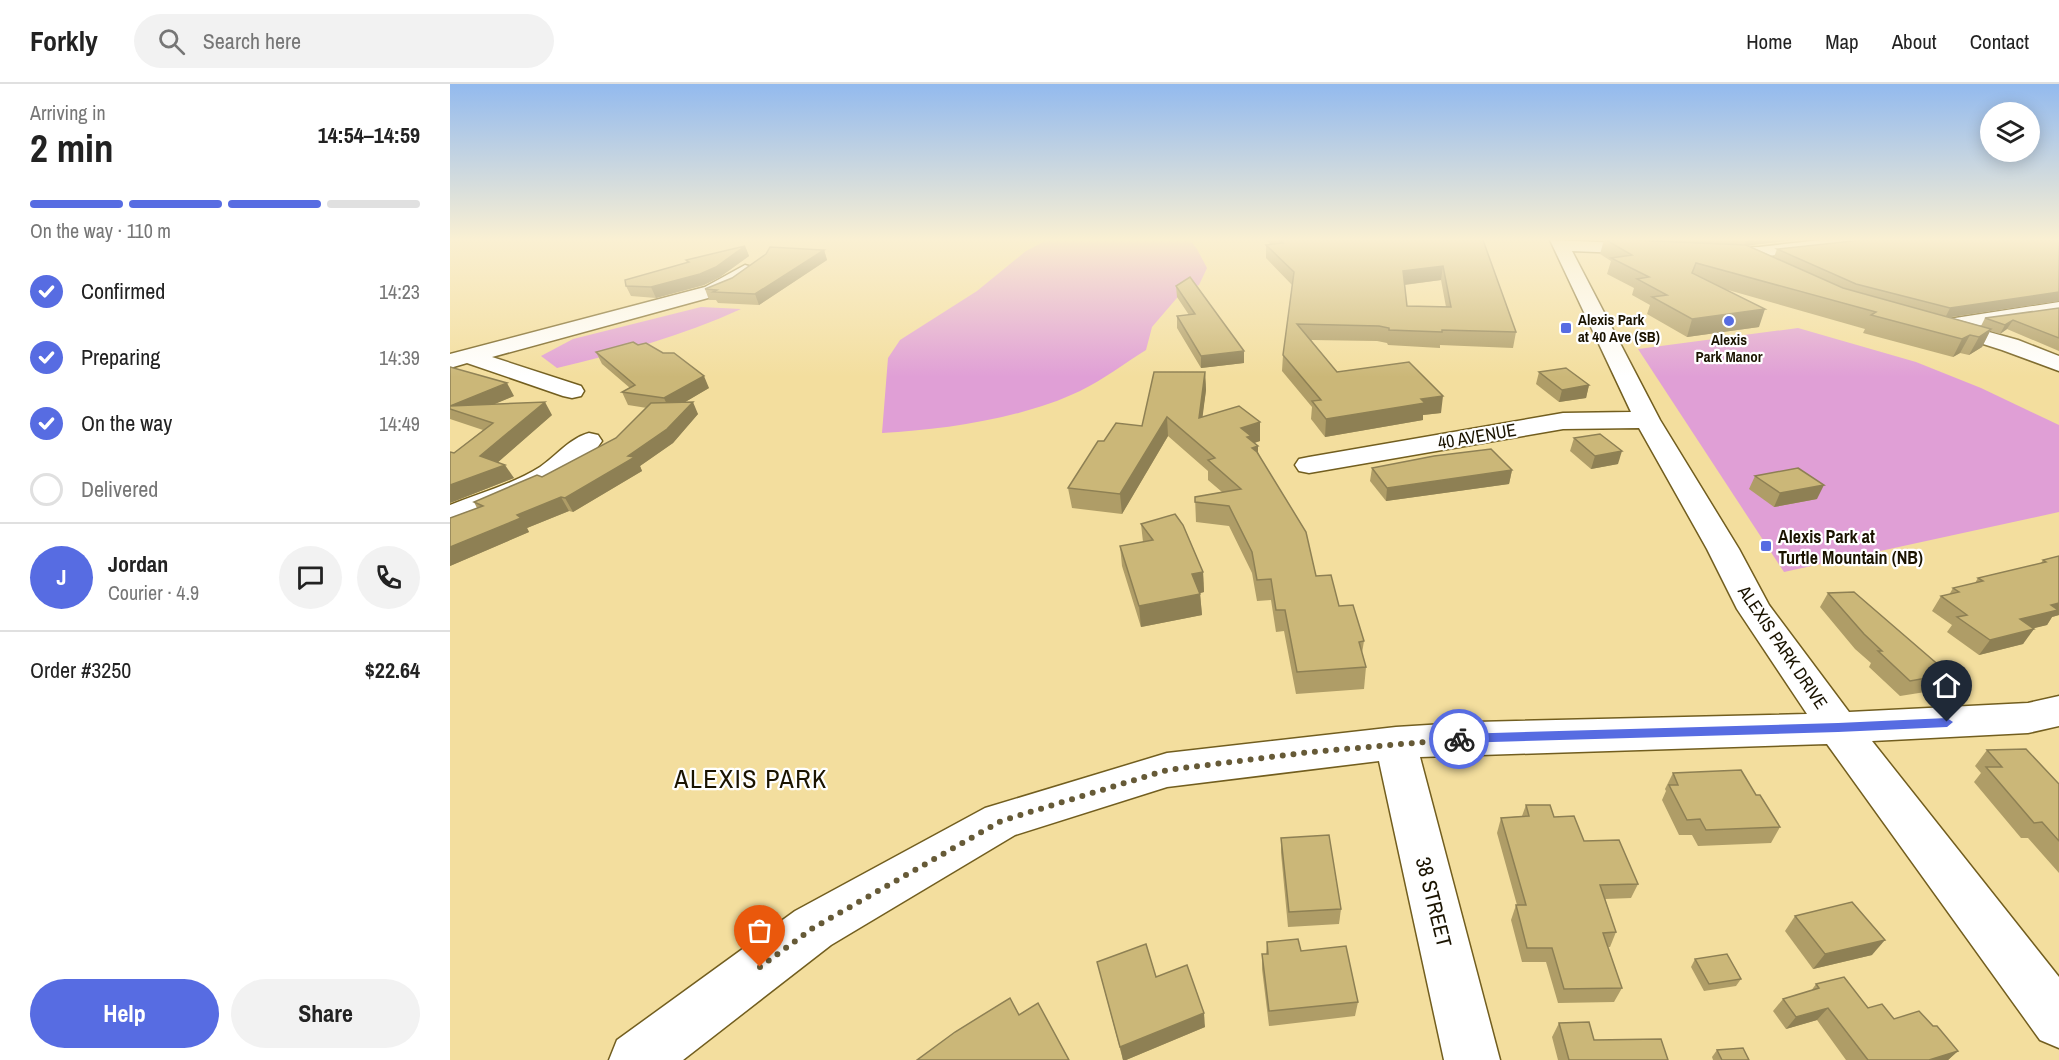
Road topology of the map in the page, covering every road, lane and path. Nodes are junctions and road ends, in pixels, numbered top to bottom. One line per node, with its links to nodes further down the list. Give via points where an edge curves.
1 (723, 286): 4 (street)
2 (1581, 286): 7 (street, ALEXIS PARK DRIVE)
3 (2059, 308): 5 (street, via 1934,323)
4 (459, 359): 6 (street)
5 (2059, 364)
6 (572, 392)
7 (1647, 420): 9 (street, 40 AVENUE, via 1563,421); 12 (street, ALEXIS PARK DRIVE, via 1754,609)
8 (589, 441): 10 (street, via 549,473)
9 (1309, 465)
10 (450, 515)
11 (2059, 711): 12 (street, via 2028,718)
12 (1838, 728): 13 (street); 14 (street, ALEXIS PARK DRIVE)
13 (1396, 743): 15 (street, via 1167,770 1001,821 813,928); 16 (street, 38 STREET)
14 (2059, 1021)
15 (637, 1060)
16 (1472, 1060)

